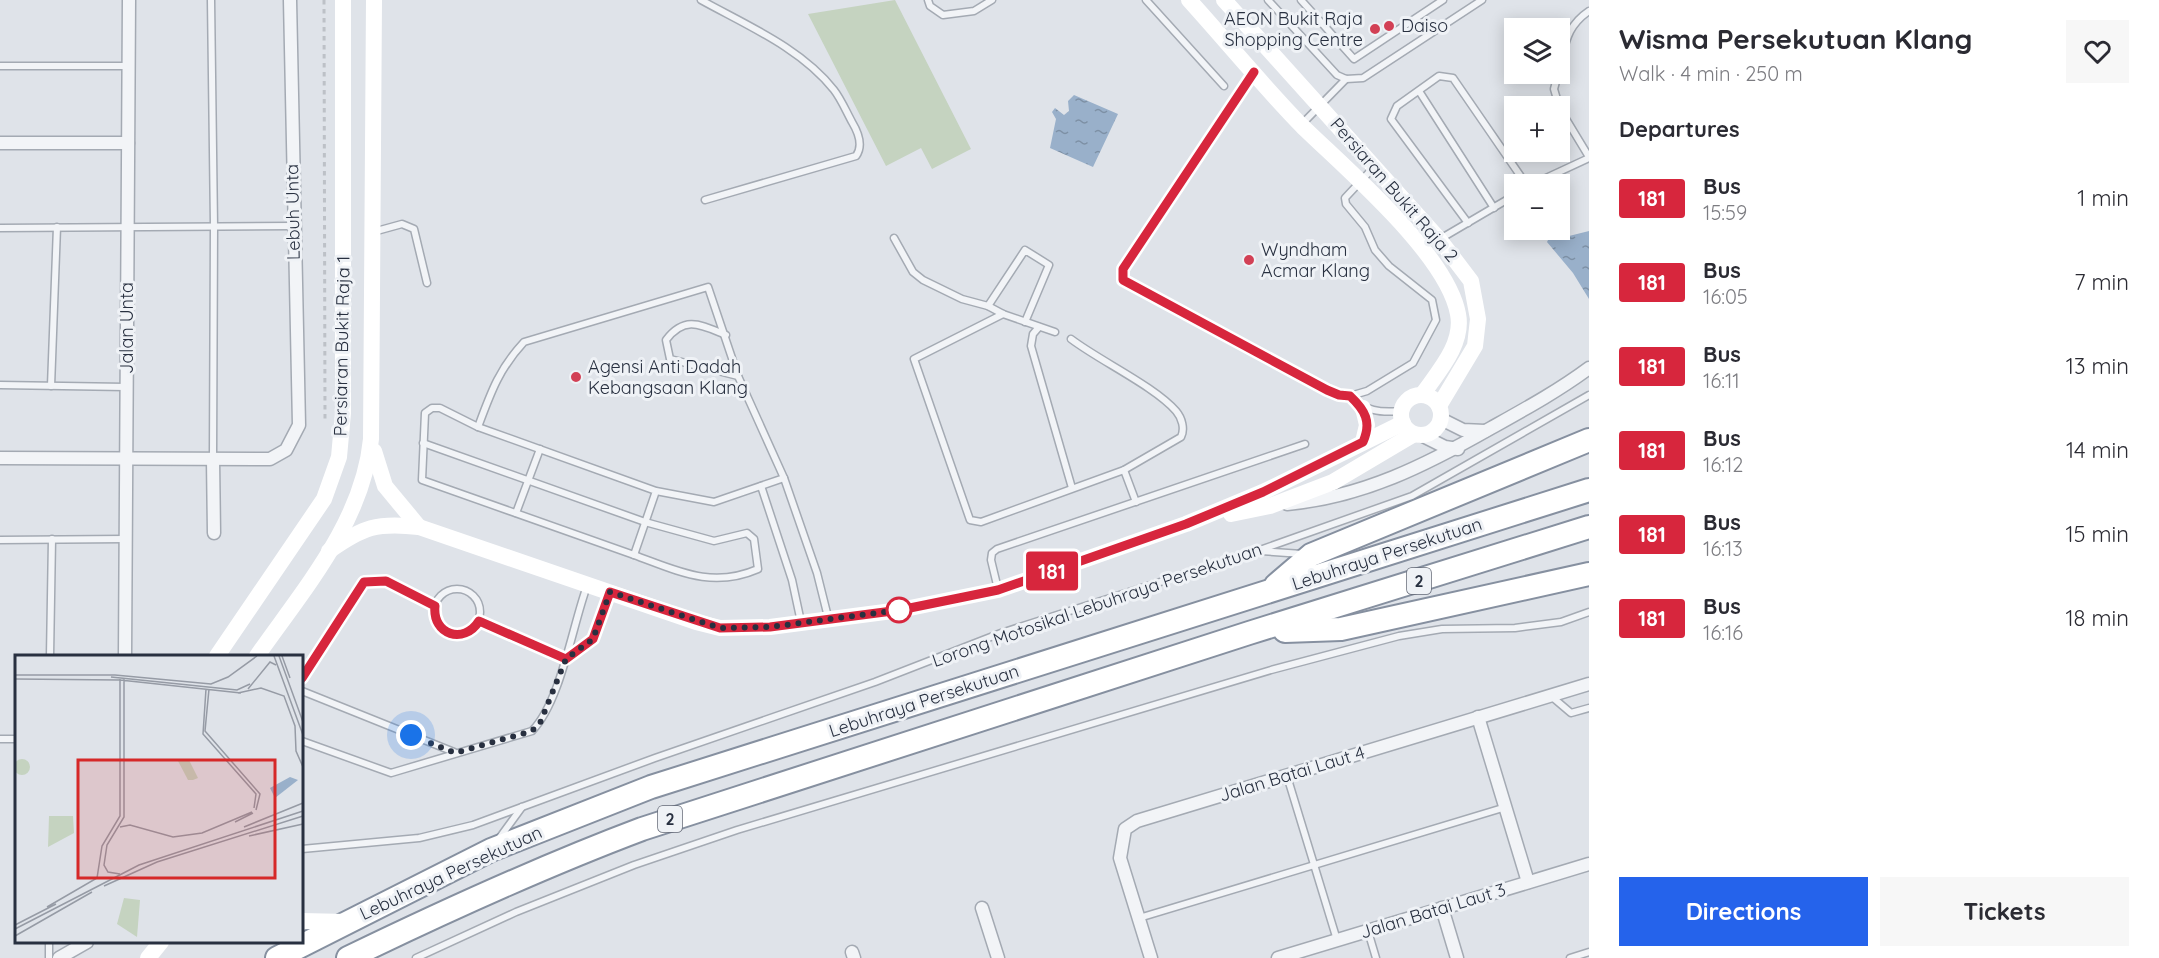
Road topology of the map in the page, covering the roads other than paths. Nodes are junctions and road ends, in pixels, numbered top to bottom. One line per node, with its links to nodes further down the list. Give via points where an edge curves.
1 (129, 0): 19 (street, Jalan Unta)
2 (211, 0): 38 (lane)
3 (291, 0): 39 (street, Lebuh Unta)
4 (343, 0): 114 (street, Persiaran Bukit Raja 1, via 343,413 339,457 324,499)
5 (374, 0): 43 (street, Persiaran Bukit Raja 1)
6 (701, 0): 34 (lane, via 784,47 822,76 836,92 860,140 856,156)
7 (928, 0): 8 (lane, via 943,15 974,11)
8 (992, 0)
9 (1146, 0): 22 (lane)
10 (1189, 0): 20 (street, Persiaran Bukit Raja 2)
11 (1224, 0): 24 (street, Persiaran Bukit Raja 2)
12 (1268, 0): 21 (lane, via 1337,75)
13 (1301, 0): 14 (lane, via 1354,59)
14 (1443, 0)
15 (1482, 0): 21 (lane, via 1363,78)
16 (1589, 11): 17 (lane)
17 (1570, 29)
18 (0, 66): 19 (lane)
19 (129, 66): 28 (street, Jalan Unta)
20 (1254, 72): 25 (street, Persiaran Bukit Raja 2); 63 (lane, via 1123,269 1123,280 1327,390)
21 (1346, 79): 24 (lane)
22 (1224, 86)
23 (1419, 91): 31 (lane, via 1439,76 1453,78); 36 (lane); 37 (lane, via 1397,106 1391,118)
24 (1321, 106): 25 (lane); 30 (street, Persiaran Bukit Raja 2)
25 (1301, 125): 33 (street, Persiaran Bukit Raja 2)
26 (1570, 126): 29 (lane)
27 (0, 143): 28 (street)
28 (128, 144): 41 (street, Jalan Unta)
29 (1589, 157): 32 (lane)
30 (1374, 167): 33 (lane); 45 (street, Persiaran Bukit Raja 2)
31 (1519, 174)
32 (1554, 174)
33 (1361, 181): 47 (street, Persiaran Bukit Raja 2); 63 (lane, via 1345,198 1346,204 1389,266 1432,300 1436,320 1413,363 1367,391)
34 (705, 200)
35 (1504, 202): 36 (lane)
36 (1494, 208): 37 (lane)
37 (1468, 223): 45 (lane)
38 (214, 226): 39 (lane); 41 (lane); 78 (lane)
39 (293, 226): 78 (street, Lebuh Unta, via 299,424 286,450 270,459)
40 (57, 227): 41 (lane); 42 (lane); 59 (lane)
41 (128, 227): 60 (street, Jalan Unta)
42 (0, 228)
43 (373, 232): 48 (lane, via 402,224 414,229); 69 (street, Persiaran Bukit Raja 1)
44 (894, 237): 49 (lane, via 913,272 962,299)
45 (1439, 239): 46 (street, Persiaran Bukit Raja 2)
46 (1463, 270): 47 (street); 65 (street, Persiaran Bukit Raja 2, via 1471,281 1478,319 1475,346)
47 (1442, 276): 61 (street, Persiaran Bukit Raja 2, via 1458,316 1455,344)
48 (427, 283)
49 (988, 306): 50 (lane); 51 (lane, via 1025,250 1049,265)
50 (1003, 314): 51 (lane); 83 (lane, via 914,359 970,520 981,522)
51 (1025, 322): 52 (lane)
52 (1039, 327): 53 (lane); 83 (lane, via 1031,346)
53 (1055, 332)
54 (726, 335): 57 (lane); 57 (lane, via 702,326 685,324 675,328 666,340 670,359); 67 (lane, via 708,287 524,342 496,379)
55 (1071, 339): 79 (lane, via 1151,392 1177,412 1182,424 1181,437)
56 (1589, 368): 68 (street)
57 (738, 376): 80 (lane)
58 (0, 385): 59 (lane)
59 (51, 386): 60 (lane)
60 (126, 387): 77 (street, Jalan Unta)
61 (1422, 395): 65 (street, via 1429,396); 66 (street, via 1408,399)
62 (1589, 395): 98 (lane, Lorong Motosikal Lebuhraya Persekutuan, via 1412,496)
63 (1350, 396): 64 (lane)
64 (1363, 408): 66 (lane); 72 (street, via 1367,425)
65 (1440, 412): 66 (street, via 1432,432); 68 (street, via 1463,430)
66 (1410, 426): 72 (street); 75 (street, via 1445,447); 87 (street, via 1333,482)
67 (478, 427): 71 (lane, via 440,408 432,408 425,413); 74 (lane)
68 (1486, 431): 75 (street)
69 (371, 439): 91 (street, via 385,486); 97 (street, Persiaran Bukit Raja 1, via 363,484)
70 (1589, 440): 100 (highway)
71 (423, 442): 81 (lane); 88 (lane, via 422,480)
72 (1363, 442): 90 (street, via 1263,492)
73 (1305, 444): 86 (lane)
74 (540, 449): 81 (lane); 85 (lane)
75 (1458, 449): 87 (street, via 1366,488)
76 (0, 458): 77 (street)
77 (126, 460): 78 (street); 95 (street, Jalan Unta)
78 (213, 460): 93 (street)
79 (1124, 470): 83 (lane); 86 (lane)
80 (784, 478): 82 (lane); 108 (lane)
81 (530, 480): 88 (lane); 89 (lane)
82 (761, 486): 85 (lane, via 714,502); 110 (lane, via 792,580)
83 (1072, 488)
84 (1589, 490): 105 (highway, Lebuhraya Persekutuan / 2)
85 (657, 492): 89 (lane)
86 (1136, 502): 103 (lane, via 997,549 991,560)
87 (1270, 506): 90 (street)
88 (516, 513): 99 (lane)
89 (645, 522): 99 (lane); 99 (lane, via 714,541 747,533 754,539 758,569 747,574 699,579)
90 (1186, 524): 103 (street)
91 (418, 527): 97 (street, via 379,524 355,533); 102 (street)
92 (1589, 527): 111 (highway, Lebuhraya Persekutuan / 2)
93 (214, 533)
94 (52, 539): 95 (lane); 96 (lane); 112 (lane)
95 (126, 539): 113 (street, Jalan Unta)
96 (0, 540)
97 (329, 551): 115 (street, Persiaran Bukit Raja 1)
98 (1257, 551): 100 (lane); 126 (lane, Lorong Motosikal Lebuhraya Persekutuan, via 1001,633 875,682)
99 (634, 555)
100 (1311, 555): 105 (highway)
101 (1589, 574): 111 (highway, via 1341,629)
102 (587, 585): 104 (street); 116 (lane)
103 (998, 590): 108 (street, via 900,610)
104 (610, 592): 110 (street, via 720,628); 116 (lane, via 593,639)
105 (1268, 592): 129 (highway, Lebuhraya Persekutuan / 2, via 651,787)
106 (435, 606): 109 (lane, via 436,621 446,633 461,635); 109 (lane, via 450,590 465,591 480,606); 117 (lane, via 386,581 364,582)
107 (1589, 612): 148 (lane, via 1561,622 1442,628 1271,670 737,830 634,865 516,912)
108 (829, 619): 110 (street)
109 (479, 621): 116 (lane)
110 (801, 622)
111 (1249, 633): 147 (highway, Lebuhraya Persekutuan / 2, via 642,829 454,906)
112 (50, 655)
113 (126, 655)
114 (218, 655)
115 (257, 655)
116 (566, 659): 124 (lane, via 540,723 532,731)
117 (303, 676)
118 (1589, 684): 120 (street, Jalan Batai Laut 4)
119 (303, 691): 124 (lane)
120 (1550, 696): 121 (lane, via 1571,713); 122 (street, Jalan Batai Laut 4)
121 (1589, 708)
122 (1478, 717): 125 (street, Jalan Batai Laut 4); 127 (street)
123 (303, 741): 124 (lane, via 391,773)
124 (455, 753)
125 (1287, 776): 131 (lane); 135 (street, Jalan Batai Laut 4, via 1137,821 1125,829 1120,858)
126 (523, 806): 128 (lane, Lorong Motosikal Lebuhraya Persekutuan, via 439,835); 129 (lane)
127 (1506, 807): 131 (lane); 132 (street)
128 (303, 849)
129 (491, 850): 137 (highway, Lebuhraya Persekutuan / 2)
130 (1589, 864): 132 (street, Jalan Batai Laut 3)
131 (1314, 865): 135 (lane); 139 (lane)
132 (1528, 882): 134 (street, Jalan Batai Laut 3)
133 (982, 908): 149 (street)
134 (1442, 908): 138 (street, Jalan Batai Laut 3); 153 (street)
135 (1139, 918): 150 (street, Jalan Batai Laut 4)
136 (303, 921): 137 (street)
137 (346, 922): 146 (highway, Lebuhraya Persekutuan / 2)
138 (1368, 930): 139 (street, Jalan Batai Laut 3); 152 (lane)
139 (1337, 940): 143 (street, Jalan Batai Laut 3)
140 (85, 943): 144 (street)
141 (160, 943): 145 (street)
142 (1589, 952): 154 (lane)
143 (1301, 955): 151 (street, Jalan Batai Laut 3)
144 (58, 958)
145 (148, 958)
146 (277, 958)
147 (348, 958)
148 (416, 958)
149 (998, 958)
150 (1151, 958)
151 (1278, 958)
152 (1376, 958)
153 (1457, 958)
154 (1570, 958)

